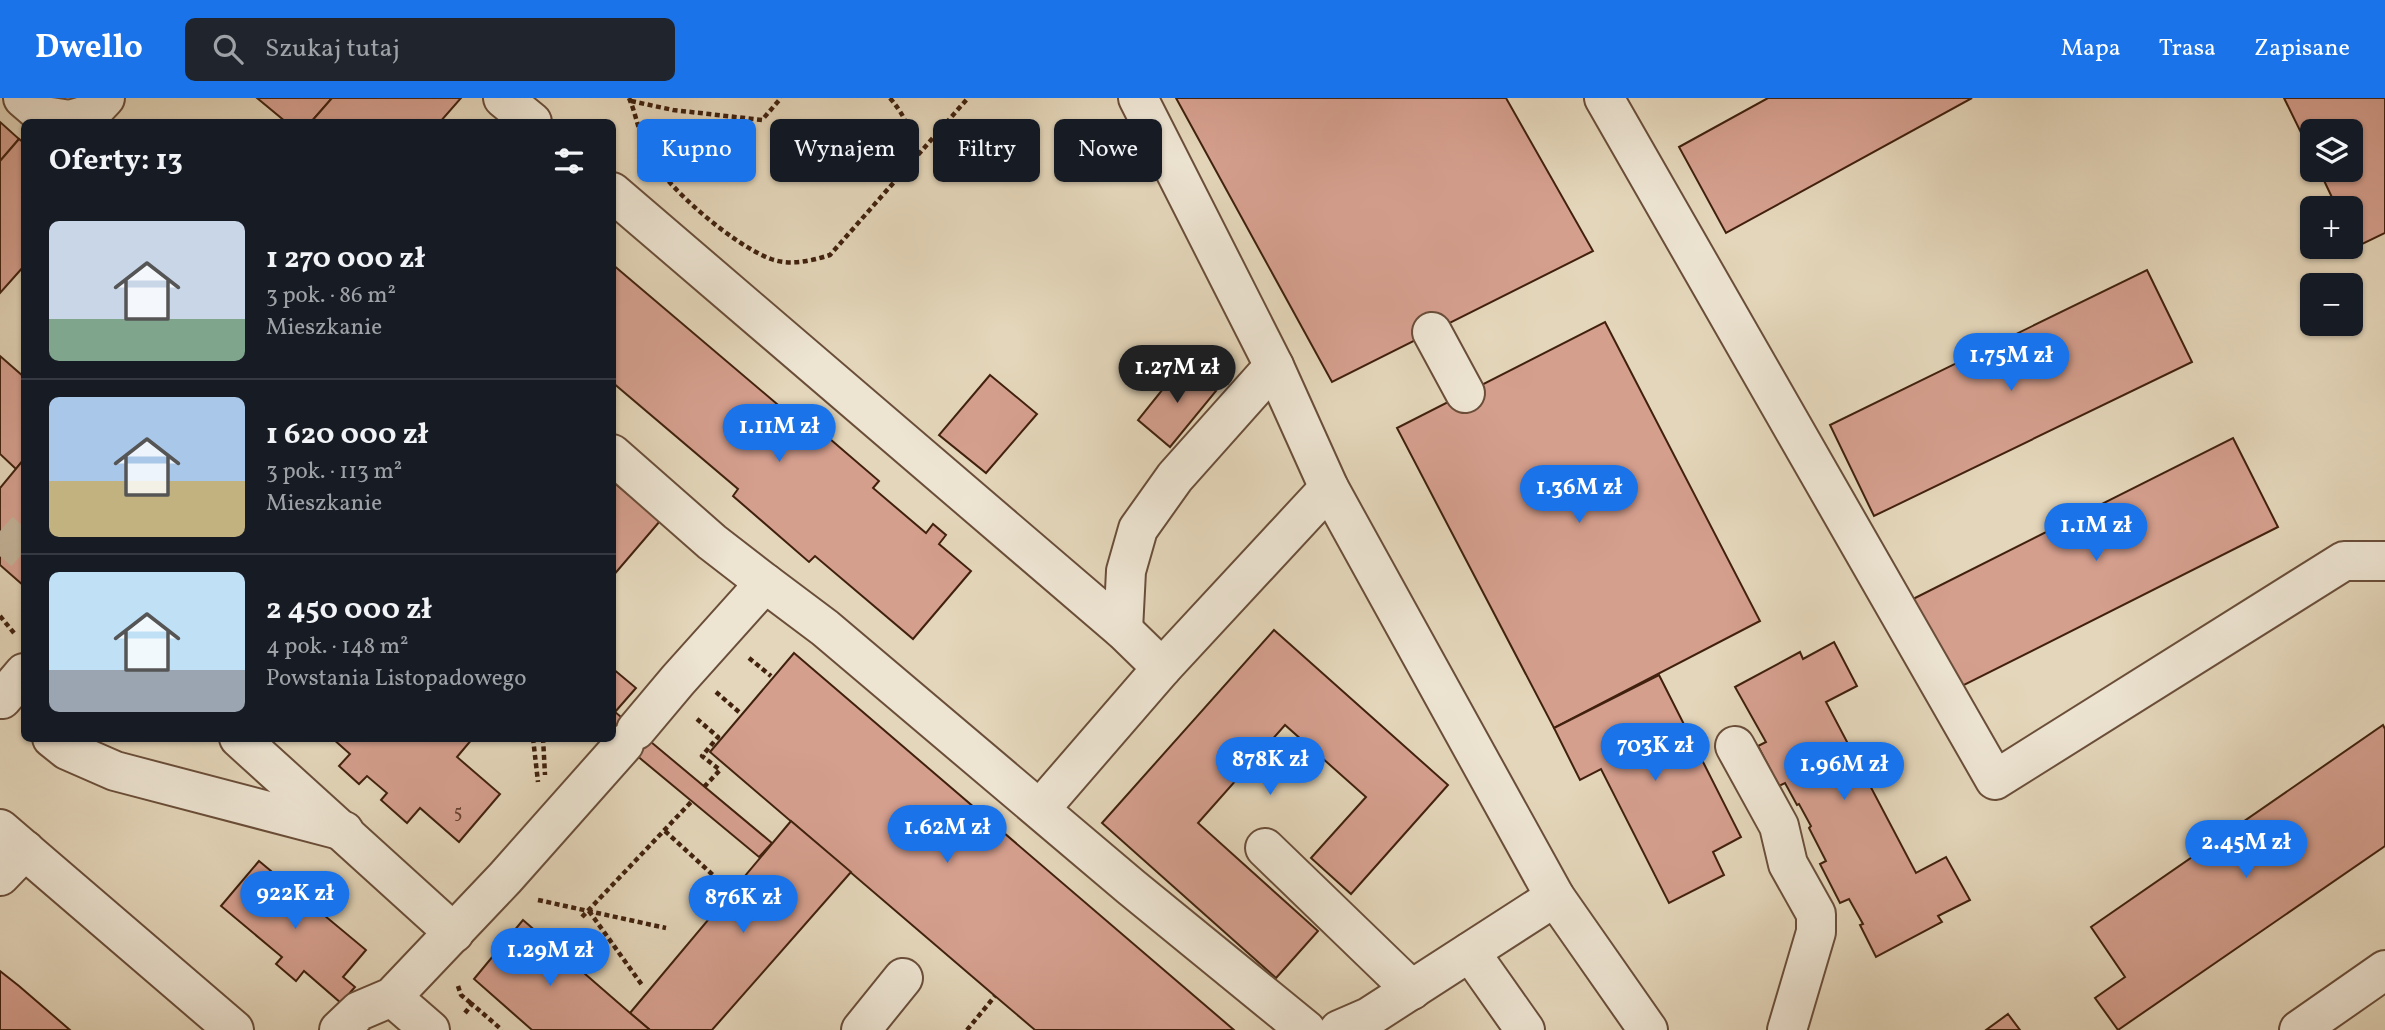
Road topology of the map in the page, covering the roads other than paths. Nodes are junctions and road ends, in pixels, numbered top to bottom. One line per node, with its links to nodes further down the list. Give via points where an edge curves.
1 (23, 98): 6 (street, via 44,117)
2 (106, 98): 7 (street, via 90,114)
3 (502, 98): 8 (street); 9 (street)
4 (1138, 98): 12 (street)
5 (1604, 98): 16 (street, via 1995,780 2344,561)
6 (61, 119)
7 (73, 119)
8 (483, 119)
9 (528, 119)
10 (616, 195): 18 (street)
11 (1432, 332): 13 (street)
12 (1274, 366): 15 (street); 18 (street, via 1175,477 1138,529 1126,571)
13 (1465, 393)
14 (616, 458): 17 (street)
15 (1329, 488): 19 (street); 27 (street)
16 (2385, 561)
17 (765, 583): 23 (street); 28 (street)
18 (1123, 630): 19 (street)
19 (1162, 668): 23 (street)
20 (57, 742): 24 (street, via 115,771)
21 (244, 742): 24 (street)
22 (1735, 746): 42 (street, via 1779,826 1788,864 1816,914 1816,932)
23 (1040, 809): 38 (street)
24 (344, 831): 28 (street)
25 (1265, 848): 32 (street)
26 (8, 852): 35 (street)
27 (1555, 897): 29 (street); 41 (street)
28 (454, 933): 33 (street)
29 (1470, 952): 32 (street); 40 (street)
30 (2385, 970): 43 (street)
31 (903, 978): 37 (street)
32 (1412, 990): 39 (street)
33 (388, 1014): 34 (street); 36 (street, via 359,1011)
34 (444, 1026)
35 (234, 1030)
36 (339, 1030)
37 (861, 1030)
38 (1306, 1030)
39 (1339, 1030)
40 (1525, 1030)
41 (1648, 1030)
42 (1787, 1030)
43 (2299, 1030)

